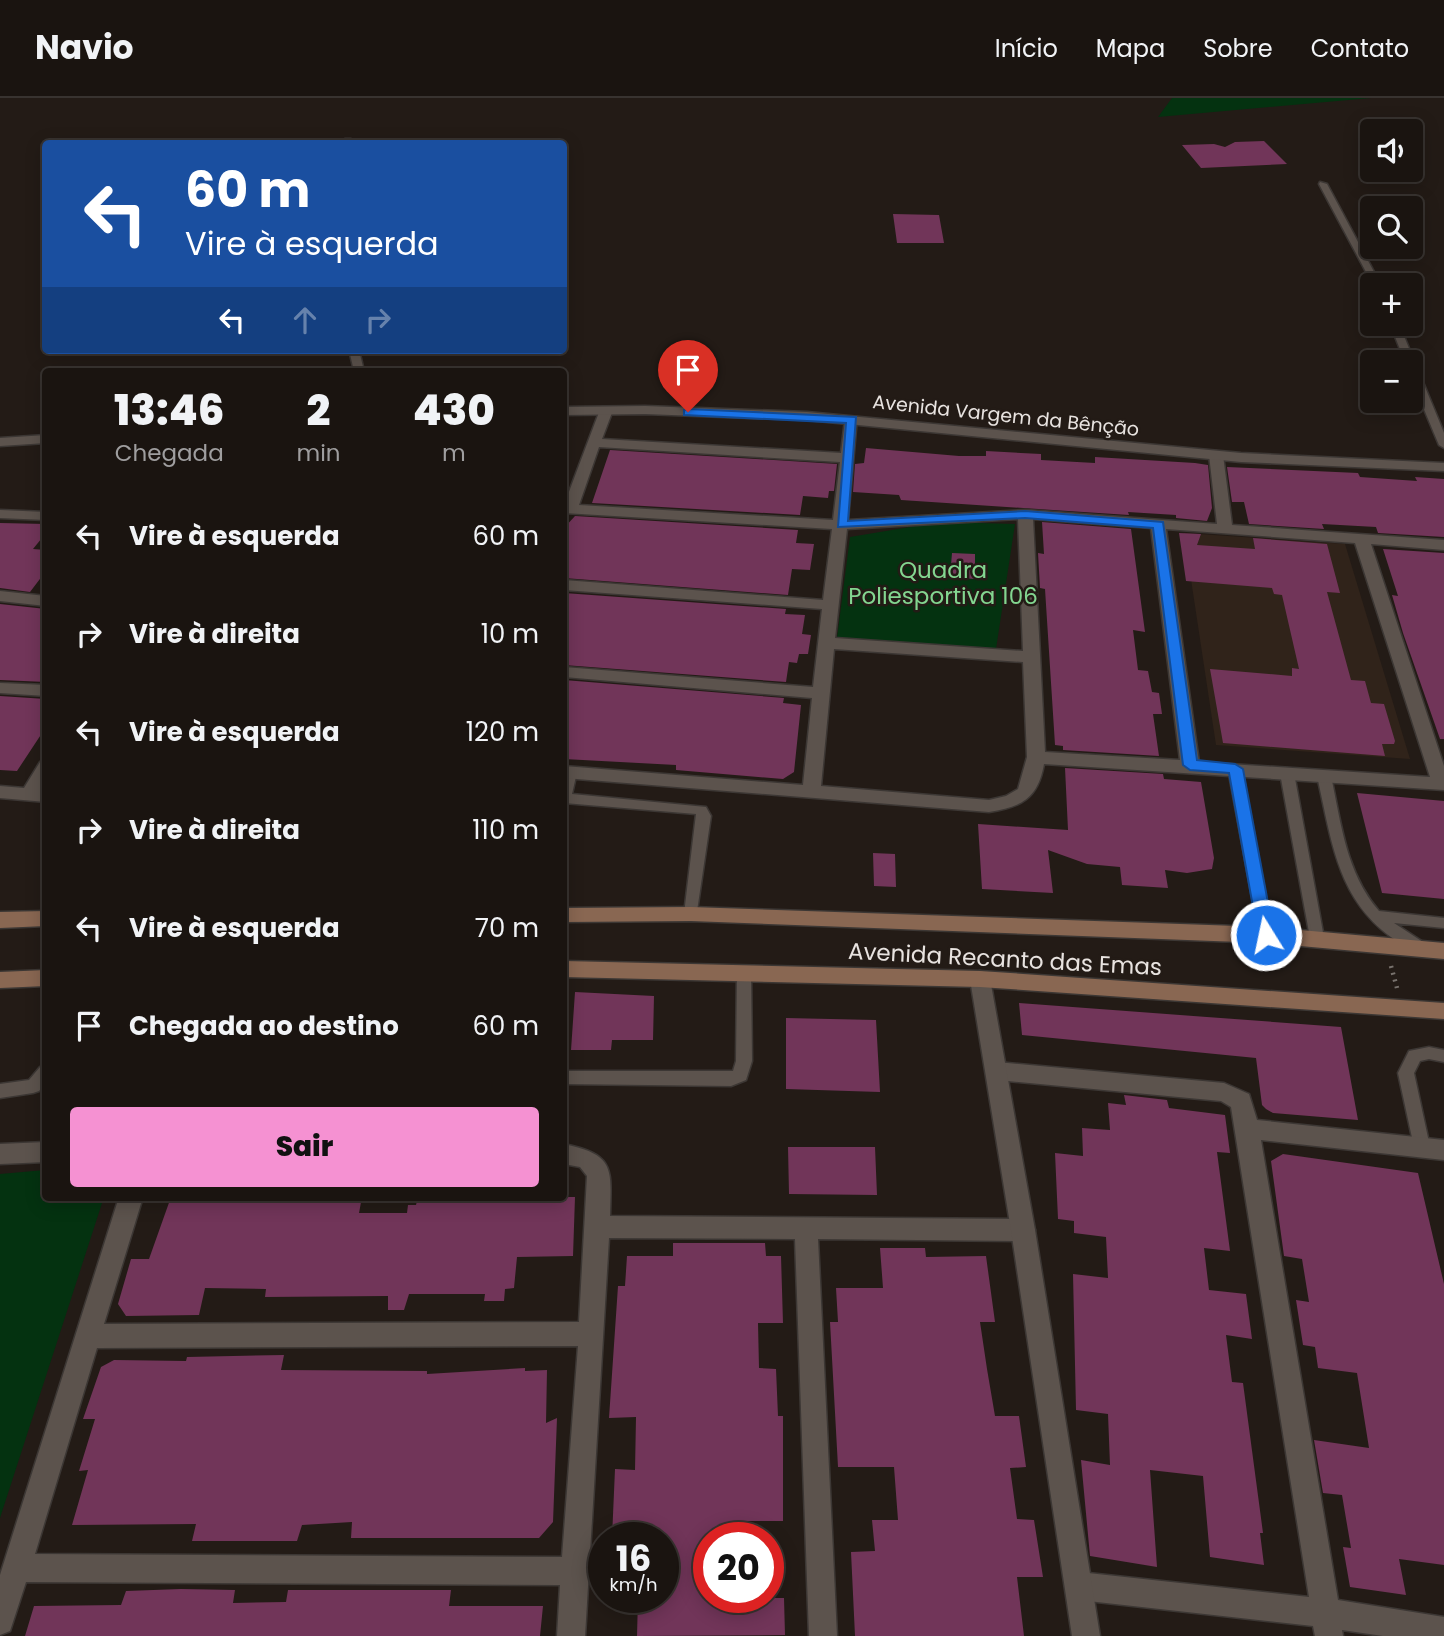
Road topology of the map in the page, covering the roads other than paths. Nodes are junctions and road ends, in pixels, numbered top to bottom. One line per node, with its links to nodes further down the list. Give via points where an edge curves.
1 (1323, 184): 2 (lane)
2 (1371, 273)
3 (1423, 394): 10 (lane)
4 (606, 410): 5 (street, Avenida Vargem da Bênção); 6 (street, Avenida Vargem da Bênção); 9 (street)
5 (567, 411)
6 (852, 420): 11 (street, Avenida Vargem da Bênção); 12 (street)
7 (42, 439): 8 (street)
8 (0, 442)
9 (595, 443): 12 (street); 14 (street)
10 (1444, 445)
11 (1216, 455): 13 (street, Avenida Vargem da Bênção); 20 (street)
12 (848, 458): 19 (street)
13 (1444, 467)
14 (567, 509): 19 (street)
15 (0, 514): 17 (street)
16 (1025, 514): 18 (street); 19 (street); 28 (street)
17 (42, 516)
18 (1158, 524): 20 (street); 34 (street)
19 (842, 525): 26 (street)
20 (1225, 528): 21 (street)
21 (1361, 538): 22 (street); 39 (street)
22 (1444, 545)
23 (567, 585): 26 (street)
24 (0, 596): 25 (street)
25 (42, 601)
26 (829, 605): 27 (street)
27 (827, 643): 28 (street); 32 (street)
28 (1030, 657): 33 (street)
29 (567, 673): 32 (street)
30 (0, 688): 31 (street)
31 (42, 691)
32 (821, 693): 41 (street)
33 (1036, 757): 34 (street); 41 (street, via 1032,784 1024,796 1009,803 989,806)
34 (1190, 765): 35 (street)
35 (1235, 769): 37 (street); 50 (lane)
36 (567, 772): 41 (street)
37 (1287, 773): 38 (street); 51 (lane)
38 (1324, 776): 39 (street); 46 (lane, via 1342,853 1357,894)
39 (1442, 784)
40 (0, 792): 42 (street)
41 (811, 792)
42 (37, 795)
43 (567, 798): 44 (lane, via 701,810 704,816)
44 (691, 914): 45 (main road, Avenida Recanto das Emas); 50 (main road, Avenida Recanto das Emas)
45 (567, 915)
46 (1375, 916): 49 (lane); 52 (lane)
47 (42, 918): 48 (main road)
48 (0, 920)
49 (1444, 923)
50 (1266, 935): 51 (main road, Avenida Recanto das Emas)
51 (1317, 938): 52 (main road, Avenida Recanto das Emas)
52 (1420, 948): 53 (main road, Avenida Recanto das Emas); 54 (main road)
53 (1444, 951)
54 (1444, 957)
55 (567, 969): 56 (main road, Avenida Recanto das Emas)
56 (744, 972): 58 (main road, Avenida Recanto das Emas); 65 (lane, via 740,1075 731,1079)
57 (42, 978): 59 (main road)
58 (980, 979): 61 (main road, Avenida Recanto das Emas); 63 (street)
59 (0, 981)
60 (1444, 1004): 61 (main road, Avenida Recanto das Emas)
61 (1423, 1009)
62 (1444, 1056): 68 (lane, via 1415,1056 1406,1073)
63 (997, 1071): 67 (street, via 1224,1092 1241,1101); 75 (street)
64 (42, 1076): 66 (lane, via 33,1086)
65 (567, 1078)
66 (0, 1091)
67 (1248, 1129): 68 (street); 82 (street)
68 (1433, 1149)
69 (42, 1152): 70 (street)
70 (0, 1154)
71 (567, 1155): 73 (street, via 587,1159 598,1173)
72 (130, 1201): 77 (street)
73 (598, 1227): 74 (street); 76 (street)
74 (806, 1227): 75 (street); 85 (street)
75 (1023, 1230): 80 (street)
76 (592, 1334): 77 (street); 79 (street)
77 (89, 1336): 78 (street)
78 (17, 1568): 79 (street); 81 (street)
79 (575, 1571): 84 (street)
80 (1079, 1586): 82 (street); 86 (street)
81 (0, 1621)
82 (1328, 1625): 83 (street)
83 (1444, 1631)
84 (571, 1636)
85 (823, 1636)
86 (1086, 1636)

